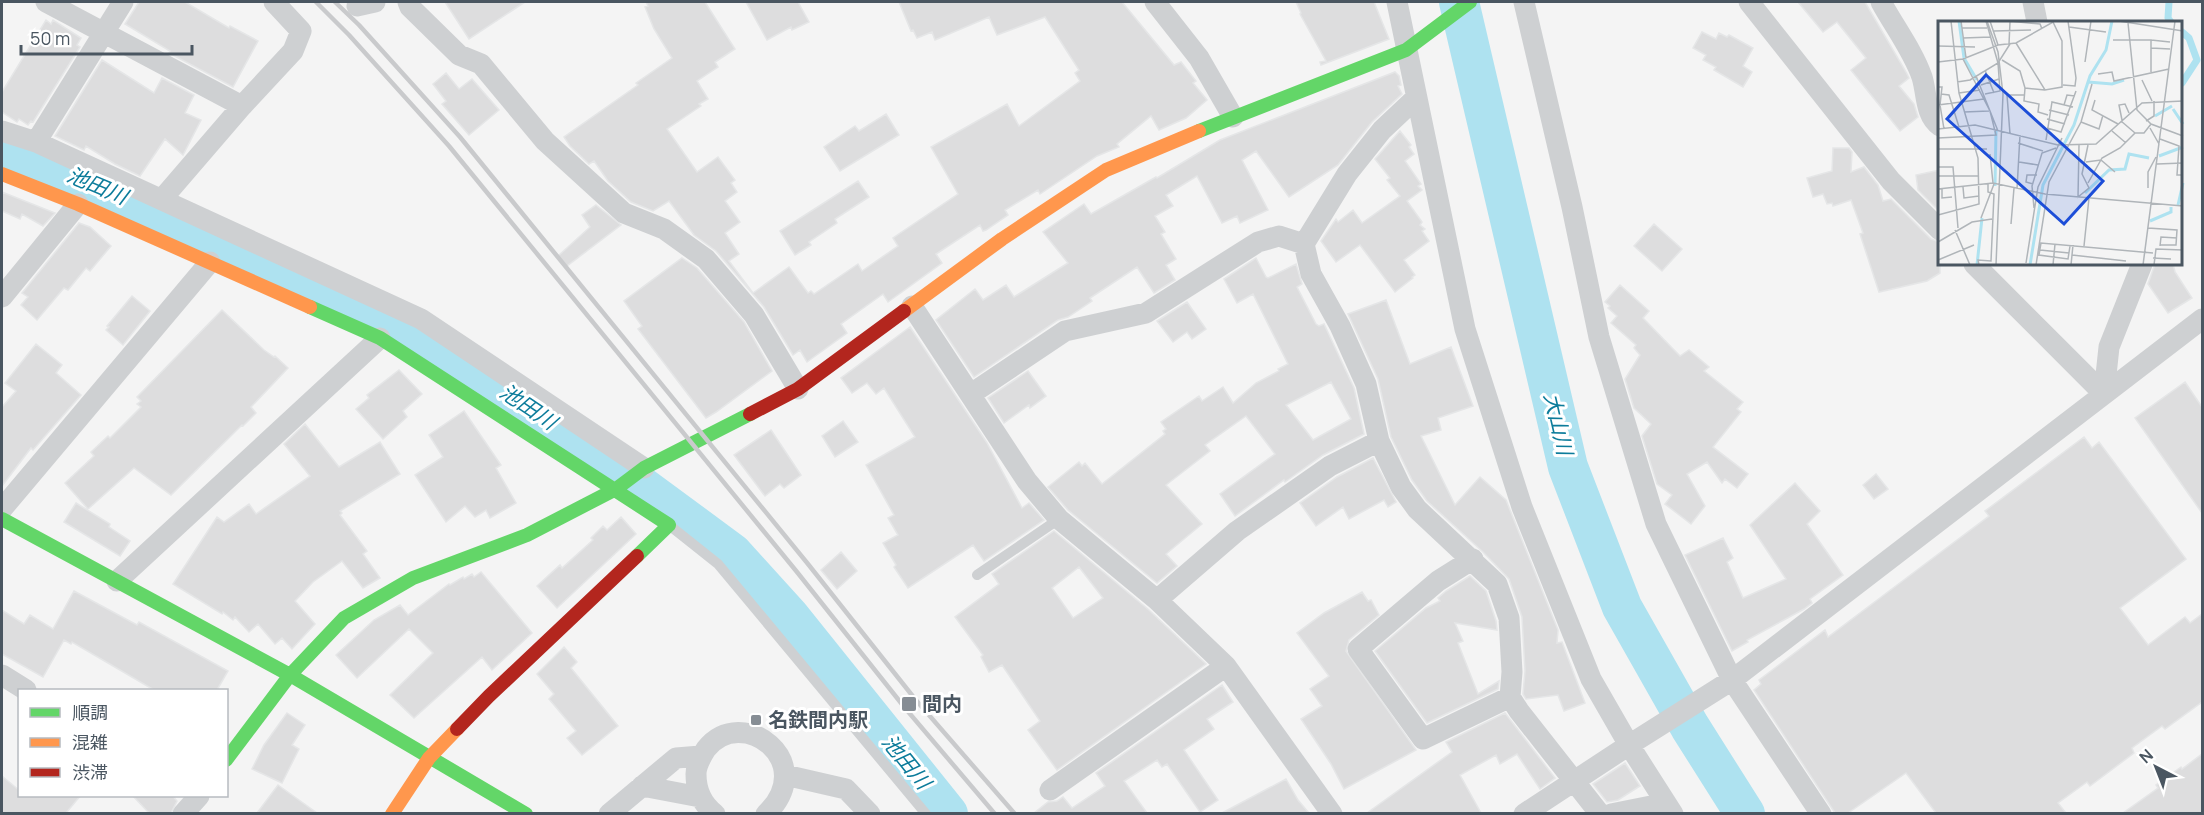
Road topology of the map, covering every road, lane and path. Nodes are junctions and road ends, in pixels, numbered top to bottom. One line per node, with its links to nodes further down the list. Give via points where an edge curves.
1 (46, 2): 13 (street)
2 (123, 2): 13 (street)
3 (274, 2): 16 (street, via 301,31 293,51)
4 (408, 2): 33 (street, via 459,55 481,64 545,141 624,213 664,229 706,259 754,315)
5 (1155, 2): 17 (street, via 1199,58)
6 (1397, 2): 14 (street)
7 (1470, 2): 14 (street)
8 (1524, 2): 50 (street, via 1599,337 1656,524)
9 (1749, 2): 24 (street, via 1891,181)
10 (1881, 2): 18 (street, via 1922,77 1928,107)
11 (2033, 2): 12 (street)
12 (2037, 21)
13 (105, 32): 16 (street); 20 (street)
14 (1407, 49): 15 (street); 17 (street)
15 (1416, 98): 25 (street, via 1382,129 1347,174); 53 (street, via 1464,328 1522,507 1591,679)
16 (242, 106): 22 (street)
17 (1233, 117): 30 (street, via 1106,171 1002,239)
18 (1938, 124)
19 (2, 131): 20 (street)
20 (36, 142): 22 (street)
21 (2, 174): 23 (street)
22 (162, 199): 37 (street, via 421,319)
23 (78, 204): 26 (street); 29 (street)
24 (1938, 228)
25 (1304, 244): 34 (street, via 1279,236 1258,243 1146,313 1065,331); 36 (street, via 1311,274 1366,384)
26 (210, 262): 32 (street); 39 (street)
27 (1976, 266): 35 (street)
28 (2141, 266): 35 (street, via 2109,347)
29 (2, 297)
30 (912, 306): 33 (street); 34 (street)
31 (2202, 319): 35 (street)
32 (380, 338): 38 (street); 45 (street)
33 (798, 389): 37 (street)
34 (971, 394): 41 (street, via 1027,481)
35 (2104, 394): 50 (street)
36 (1379, 441): 43 (street, via 1401,487 1417,509); 46 (street, via 1330,466 1237,531)
37 (643, 468): 38 (street)
38 (617, 488): 42 (street); 49 (street, via 527,535 413,578 344,618)
39 (2, 509)
40 (2, 519): 45 (street)
41 (1059, 519): 44 (lane); 46 (street)
42 (669, 525): 56 (street); 71 (lane, via 718,564)
43 (1473, 560): 52 (street, via 1497,584 1509,618); 52 (street, via 1438,581 1358,650 1423,739)
44 (977, 575)
45 (117, 581): 49 (street)
46 (1156, 600): 47 (street)
47 (1226, 666): 60 (street); 72 (street)
48 (2, 675): 51 (street)
49 (290, 675): 55 (street); 56 (street)
50 (1724, 685): 53 (street); 76 (street)
51 (24, 689)
52 (1510, 697): 58 (street)
53 (1633, 742): 58 (street); 63 (street)
54 (701, 756): 57 (street, via 722,737 750,734 775,748); 59 (street, via 676,758); 61 (street, via 696,770)
55 (228, 757)
56 (429, 758): 65 (street); 66 (street)
57 (785, 775): 69 (street, via 783,790); 70 (street, via 846,789)
58 (1574, 780): 73 (street); 74 (street)
59 (642, 786): 61 (street); 67 (street)
60 (1050, 790)
61 (700, 796): 68 (street)
62 (197, 797): 64 (street)
63 (1670, 808): 75 (street)
64 (183, 813)
65 (392, 813)
66 (526, 813)
67 (609, 813)
68 (715, 813)
69 (766, 813)
70 (870, 813)
71 (926, 813)
72 (1332, 813)
73 (1524, 813)
74 (1600, 813)
75 (1611, 813)
76 (1821, 813)

